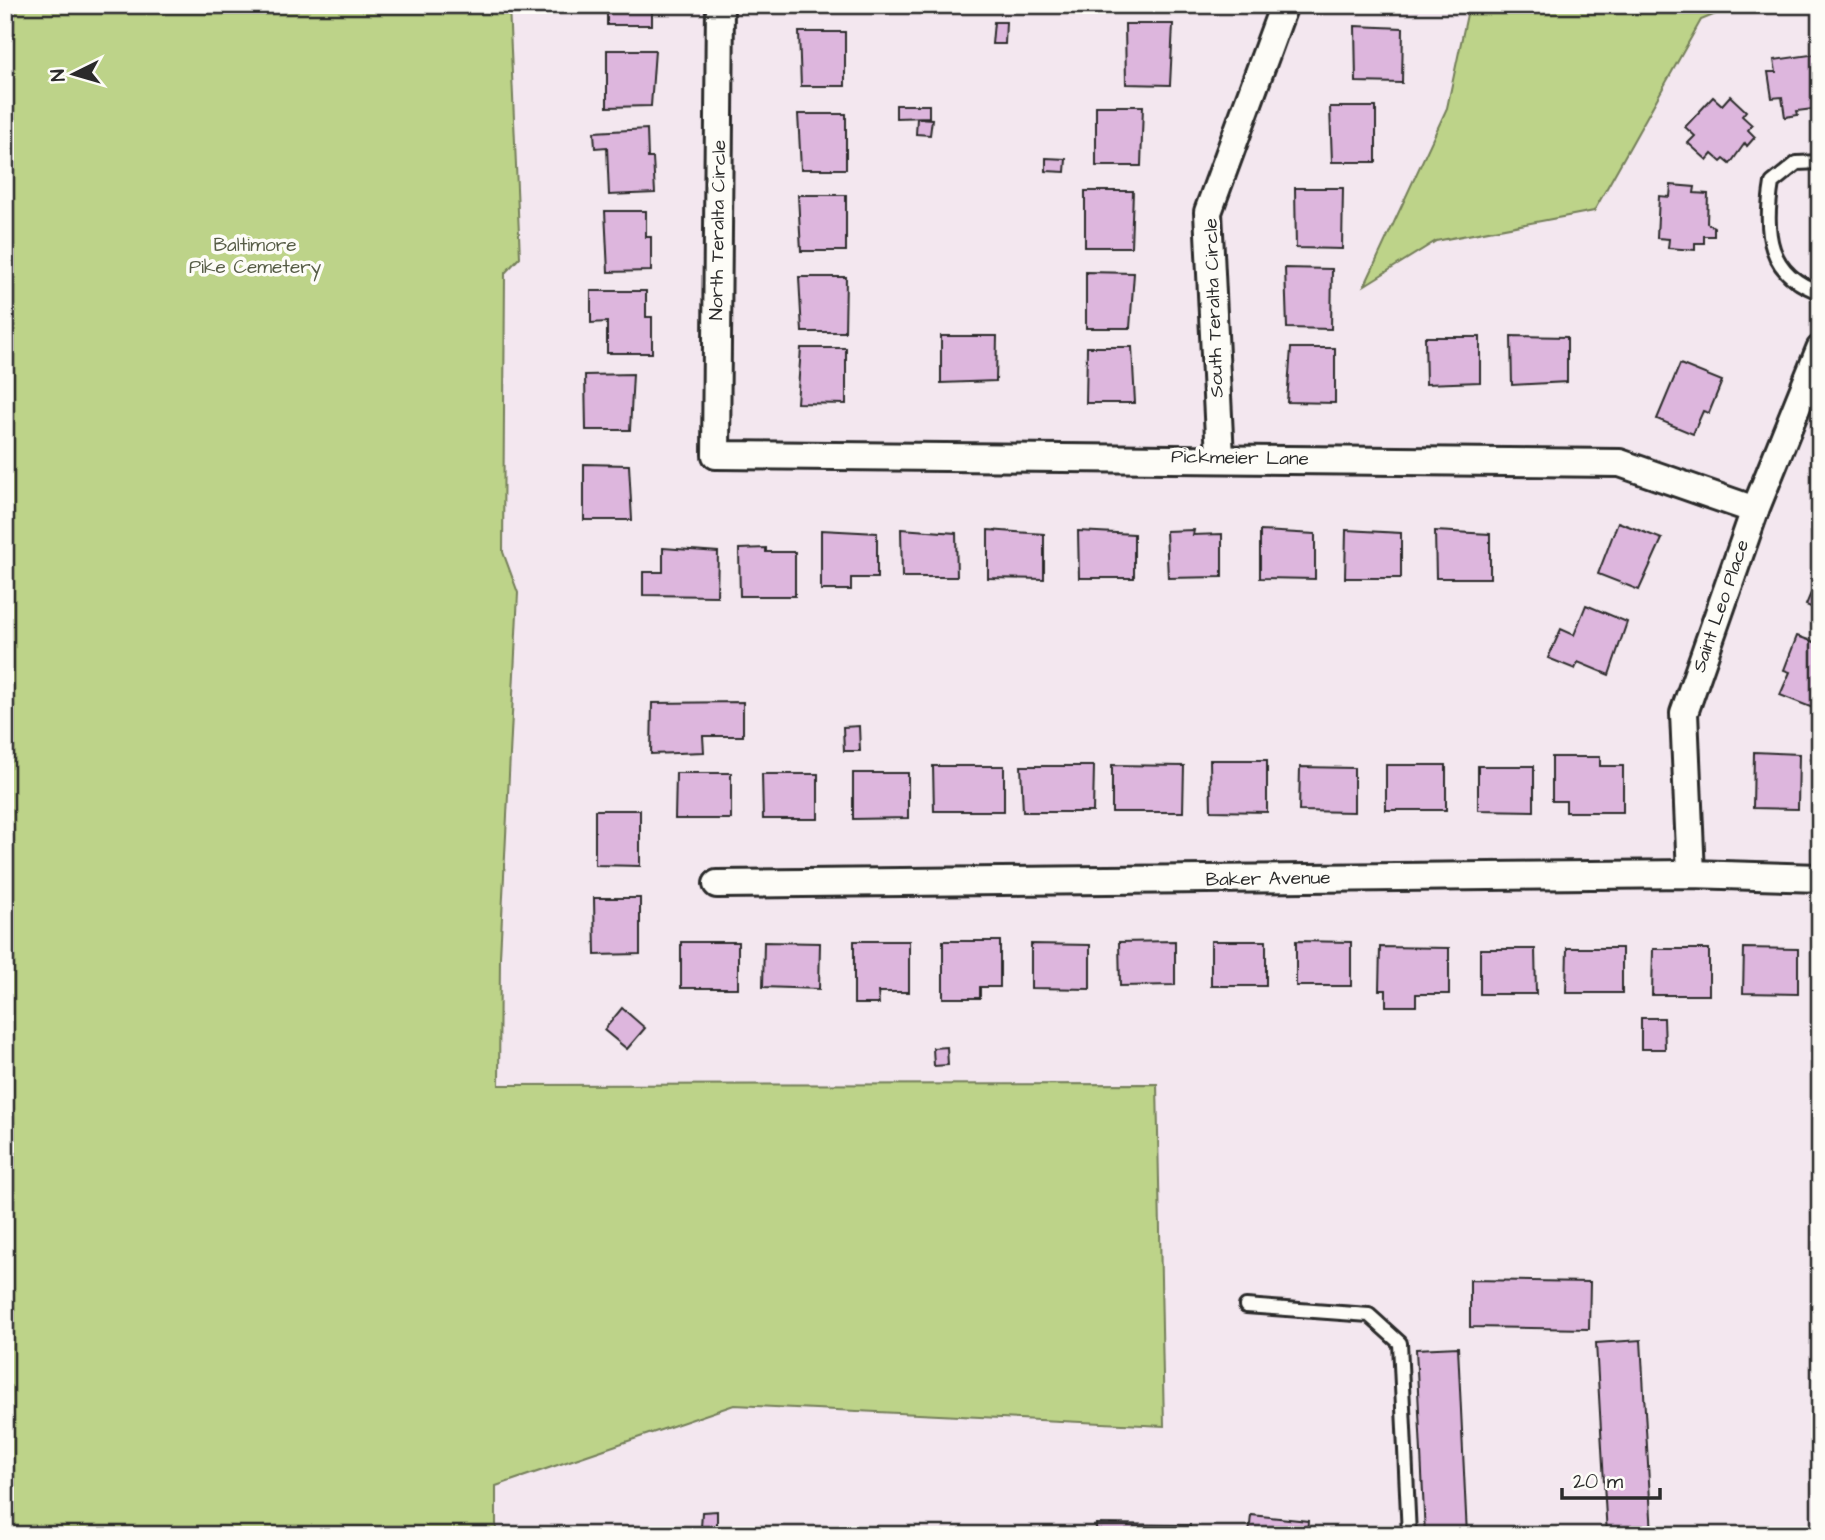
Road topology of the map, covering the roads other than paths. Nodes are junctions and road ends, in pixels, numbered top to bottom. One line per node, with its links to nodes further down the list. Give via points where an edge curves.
1 (720, 5): 6 (street, North Teralta Circle)
2 (1284, 5): 7 (street, South Teralta Circle, via 1208,212)
3 (1820, 162): 4 (lane, via 1797,163 1772,183 1766,220 1777,260 1804,287)
4 (1820, 292)
5 (1820, 349): 8 (street, Saint Leo Place)
6 (716, 455): 7 (street, Pickmeier Lane)
7 (1220, 457): 8 (street, Pickmeier Lane, via 1620,463)
8 (1755, 510): 9 (street, Saint Leo Place, via 1684,713)
9 (1691, 874): 10 (street, Baker Avenue); 11 (street, Baker Avenue)
10 (1820, 878)
11 (717, 884)
12 (1246, 1306): 13 (lane, via 1369,1315 1400,1343)
13 (1409, 1535)

